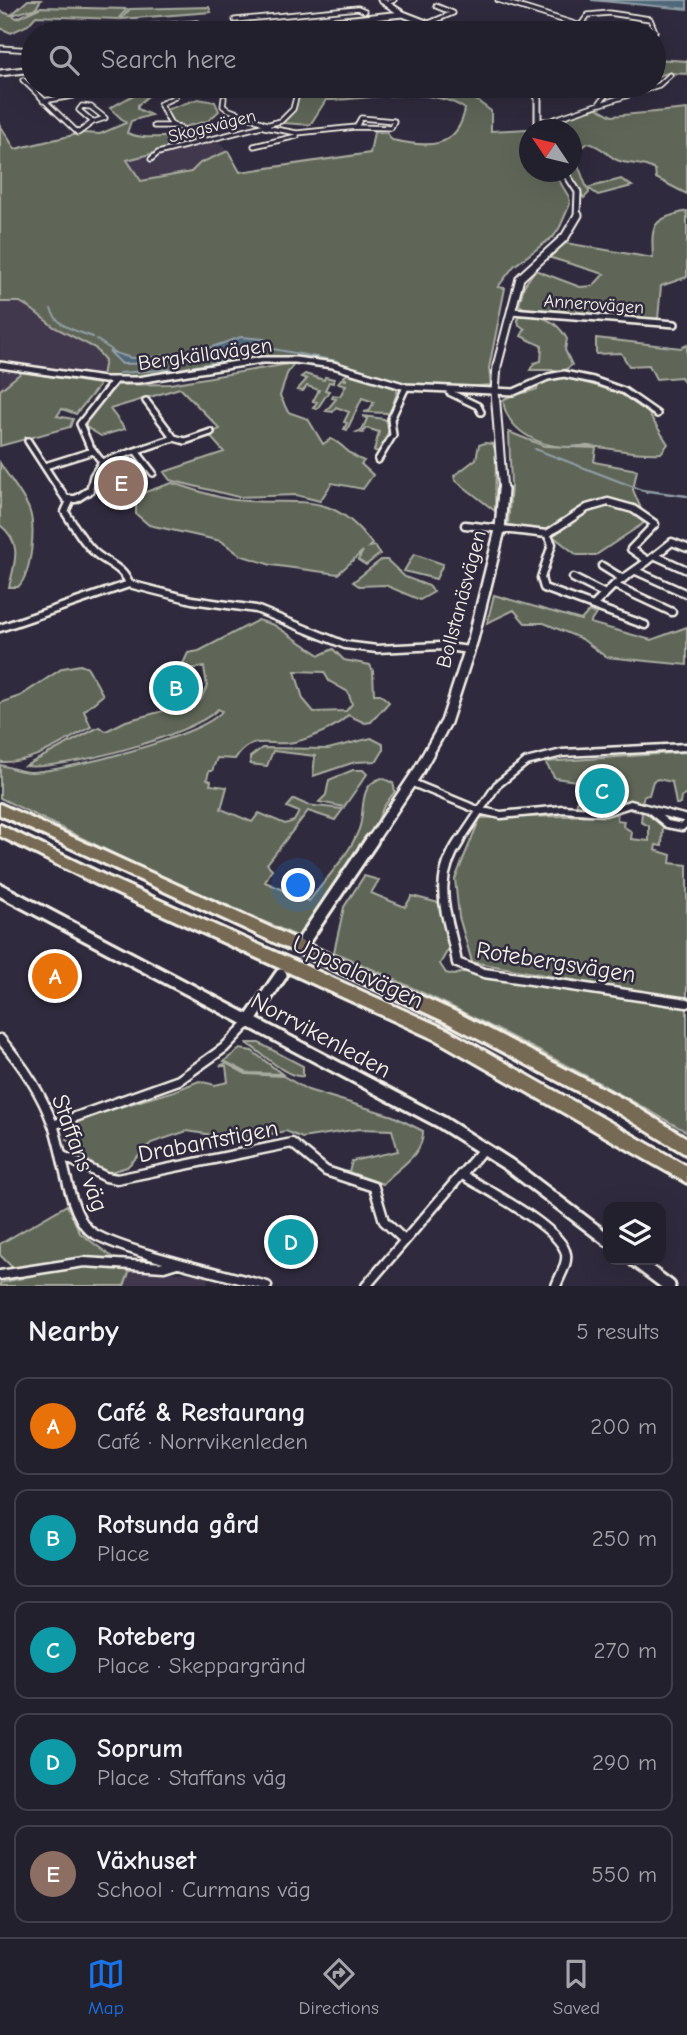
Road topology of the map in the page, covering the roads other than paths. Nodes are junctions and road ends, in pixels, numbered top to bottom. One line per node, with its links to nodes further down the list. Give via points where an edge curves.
1 (394, 0): 3 (street)
2 (498, 0): 13 (street)
3 (384, 1): 7 (street)
4 (436, 6): 12 (street, via 453,13)
5 (365, 11): 6 (street)
6 (309, 13): 8 (street); 9 (street)
7 (403, 14): 10 (street); 11 (street)
8 (234, 20)
9 (315, 21)
10 (343, 21)
11 (423, 21)
12 (434, 21)
13 (564, 21)
14 (584, 21): 15 (street, via 588,15 609,13)
15 (651, 21)
16 (0, 48): 17 (street)
17 (21, 49)
18 (21, 70): 19 (street)
19 (0, 73)
20 (670, 75): 21 (street)
21 (666, 79)
22 (41, 98): 30 (street)
23 (53, 98): 30 (street)
24 (172, 98): 37 (street, via 159,107)
25 (224, 98): 35 (street, via 227,109)
26 (295, 98): 35 (street, Skogsvägen, via 288,117)
27 (538, 98): 32 (street)
28 (603, 98): 31 (street)
29 (618, 98): 31 (street)
30 (43, 101): 34 (street, via 78,133)
31 (599, 104): 33 (street)
32 (538, 119)
33 (556, 119)
34 (93, 122): 34 (street, via 105,118 91,107 78,108)
35 (271, 125): 38 (street, Skogsvägen)
36 (154, 126): 37 (street)
37 (174, 126): 41 (street)
38 (264, 127): 40 (street); 41 (street, Skogsvägen)
39 (356, 128): 39 (street, via 386,130 394,121 362,118); 40 (street)
40 (303, 135): 42 (street)
41 (206, 141): 43 (street, Skogsvägen, via 158,153)
42 (254, 146)
43 (151, 159)
44 (572, 182): 45 (street, Bollstanäsvägen, via 578,192 579,214 565,237 524,271)
45 (511, 312): 46 (street, Annerovägen); 51 (street, Bollstanäsvägen)
46 (676, 324)
47 (0, 365): 48 (street, Bergkällavägen)
48 (115, 380): 49 (street, Bergkällavägen, via 161,378 262,360 295,360 333,365); 58 (street, via 80,424)
49 (406, 387): 50 (street, Bergkällavägen); 60 (street, via 391,419 393,435)
50 (447, 391): 51 (street, Bergkällavägen); 53 (street, via 478,405)
51 (495, 392): 54 (street, Bergkällavägen, via 525,391 550,376 570,375 631,394); 66 (street, Bollstanäsvägen, via 503,491)
52 (146, 401): 56 (street)
53 (481, 412)
54 (657, 414)
55 (211, 432): 56 (street, via 185,441)
56 (174, 438): 59 (street)
57 (28, 441): 62 (street)
58 (93, 451): 61 (street); 62 (street)
59 (136, 451): 61 (street); 63 (street)
60 (378, 460)
61 (102, 462): 64 (street, via 90,491)
62 (45, 466): 64 (street)
63 (153, 473)
64 (70, 500): 76 (street, via 65,512 82,541 123,570)
65 (465, 525): 66 (street)
66 (500, 530): 67 (street); 84 (street, Bollstanäsvägen)
67 (547, 534): 70 (street, via 587,508 608,502 633,509 654,524 631,549); 80 (street, via 552,544 542,586)
68 (687, 548): 69 (street, via 673,542)
69 (656, 556): 70 (street); 72 (street)
70 (648, 561): 73 (street)
71 (601, 566): 75 (street)
72 (687, 570)
73 (636, 571): 75 (street); 79 (street)
74 (573, 578): 78 (street)
75 (623, 579): 77 (street)
76 (129, 584): 83 (street); 84 (street, via 192,600 256,609 345,645)
77 (614, 585): 78 (street); 81 (street)
78 (605, 594): 80 (street)
79 (687, 594)
80 (594, 605): 82 (street)
81 (673, 612)
82 (645, 625)
83 (0, 628)
84 (470, 650): 86 (street, Bollstanäsvägen, via 446,722)
85 (687, 747): 89 (street, Rotebergsvägen, via 547,754 508,772)
86 (410, 782): 89 (street); 93 (street, Bollstanäsvägen)
87 (645, 807): 89 (street, via 625,804 605,812 562,809 505,815); 90 (street); 90 (street, via 669,825 682,827)
88 (0, 809): 99 (highway, Uppsalavägen, via 453,1018 619,1105)
89 (478, 810): 95 (street, Rotebergsvägen, via 442,877 457,963 484,973)
90 (687, 820)
91 (0, 830): 103 (highway, Uppsalavägen, via 442,1035)
92 (0, 890): 96 (street, Norrvikenleden)
93 (305, 939)
94 (281, 975): 96 (street)
95 (687, 1003)
96 (248, 1023): 98 (street, via 217,1057 176,1085); 100 (street, Norrvikenleden)
97 (0, 1039): 98 (street, Staffans väg, via 25,1067)
98 (53, 1125): 101 (street, Staffans väg)
99 (687, 1147)
100 (484, 1148): 102 (street); 104 (street, Norrvikenleden)
101 (63, 1156): 105 (street, Drabantstigen, via 117,1179 292,1143 326,1171 374,1187 384,1221); 106 (street, Staffans väg, via 73,1202 88,1230 103,1240)
102 (461, 1174): 105 (street); 111 (street, via 486,1192 501,1196 563,1244 566,1257)
103 (687, 1175)
104 (603, 1236)
105 (403, 1239): 110 (street)
106 (179, 1263): 108 (street, via 164,1267 75,1263); 109 (street, Staffans väg)
107 (641, 1265): 112 (street)
108 (0, 1275)
109 (267, 1286)
110 (366, 1286)
111 (556, 1286)
112 (669, 1286)

